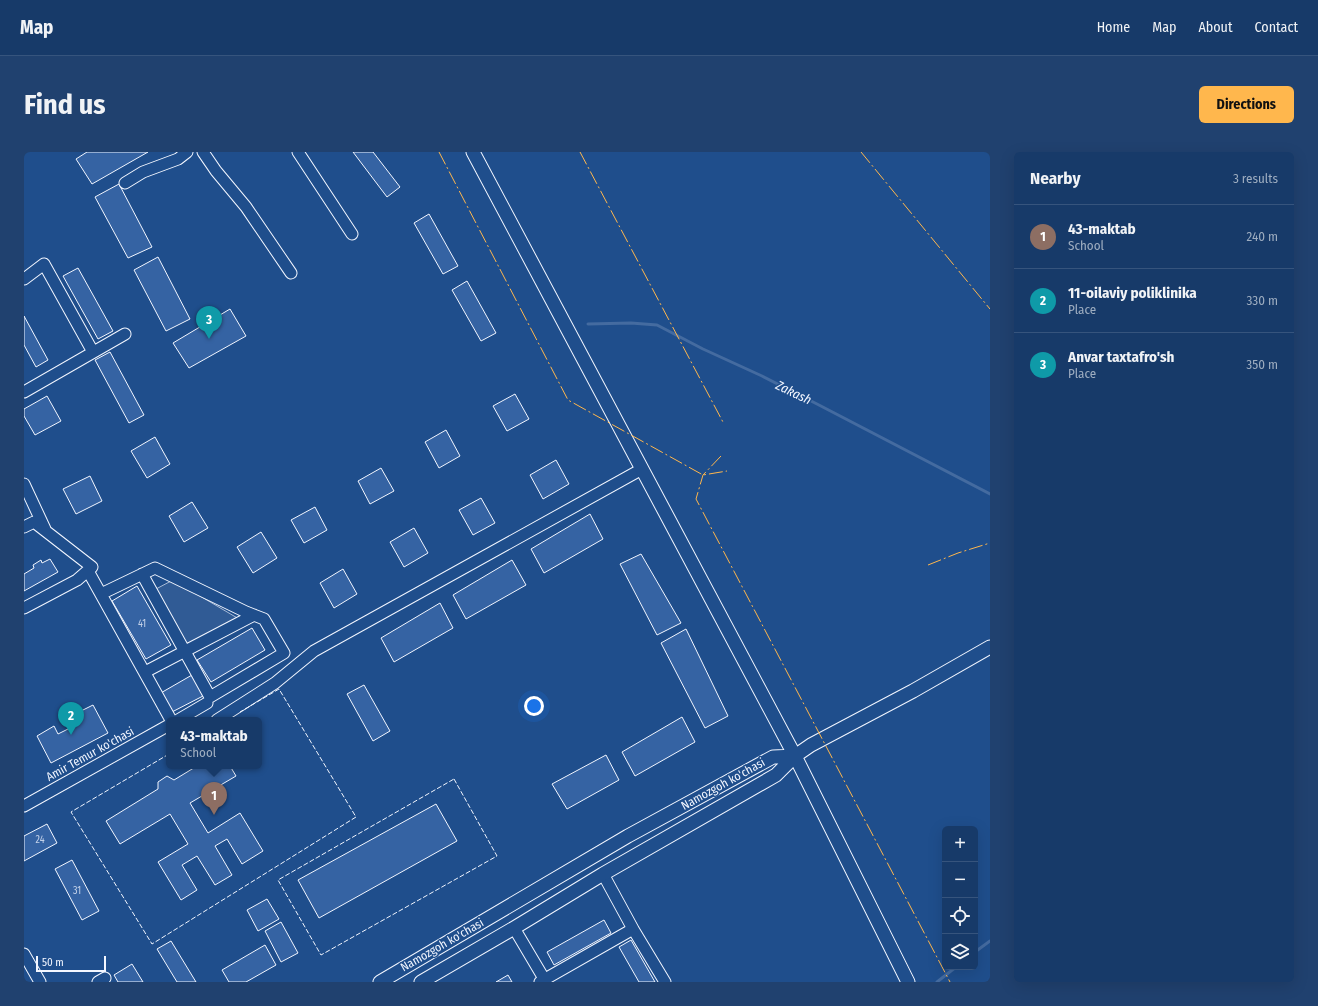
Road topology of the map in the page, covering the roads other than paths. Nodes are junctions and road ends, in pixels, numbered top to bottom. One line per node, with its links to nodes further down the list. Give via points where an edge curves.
1 (187, 152): 5 (street, via 178,159 143,172)
2 (203, 152): 7 (street, via 246,207)
3 (298, 152): 6 (street)
4 (473, 152): 12 (main road)
5 (125, 183)
6 (352, 234)
7 (291, 273)
8 (24, 279): 10 (street, via 44,264)
9 (125, 334): 10 (street)
10 (93, 352): 11 (street)
11 (24, 392)
12 (642, 469): 27 (street, via 314,651 275,683); 29 (main road)
13 (24, 484): 15 (street)
14 (24, 527): 15 (street, via 34,522)
15 (46, 531): 16 (street, via 92,567)
16 (88, 571): 18 (street); 19 (street, via 77,580)
17 (142, 574): 18 (street); 20 (street, via 155,568); 22 (street)
18 (101, 594): 23 (street)
19 (24, 608)
20 (254, 615): 22 (street); 22 (street, via 264,619 284,653 210,697)
21 (990, 647): 29 (main road)
22 (184, 652): 23 (street)
23 (145, 672): 25 (street)
24 (207, 703): 26 (street)
25 (169, 717)
26 (183, 717)
27 (222, 717)
28 (166, 727): 30 (street, Amir Temur ko'chasi)
29 (795, 756): 31 (main road, Namozgoh ko'chasi, via 776,775); 37 (main road, Namozgoh ko'chasi, via 773,757 628,836); 40 (main road)
30 (24, 806)
31 (603, 874): 32 (main road, Namozgoh ko'chasi); 33 (street)
32 (514, 928): 35 (street); 38 (main road, Namozgoh ko'chasi)
33 (633, 929): 35 (street); 39 (street)
34 (24, 954): 36 (street)
35 (544, 981)
36 (40, 982)
37 (380, 982)
38 (421, 982)
39 (665, 982)
40 (908, 982)

